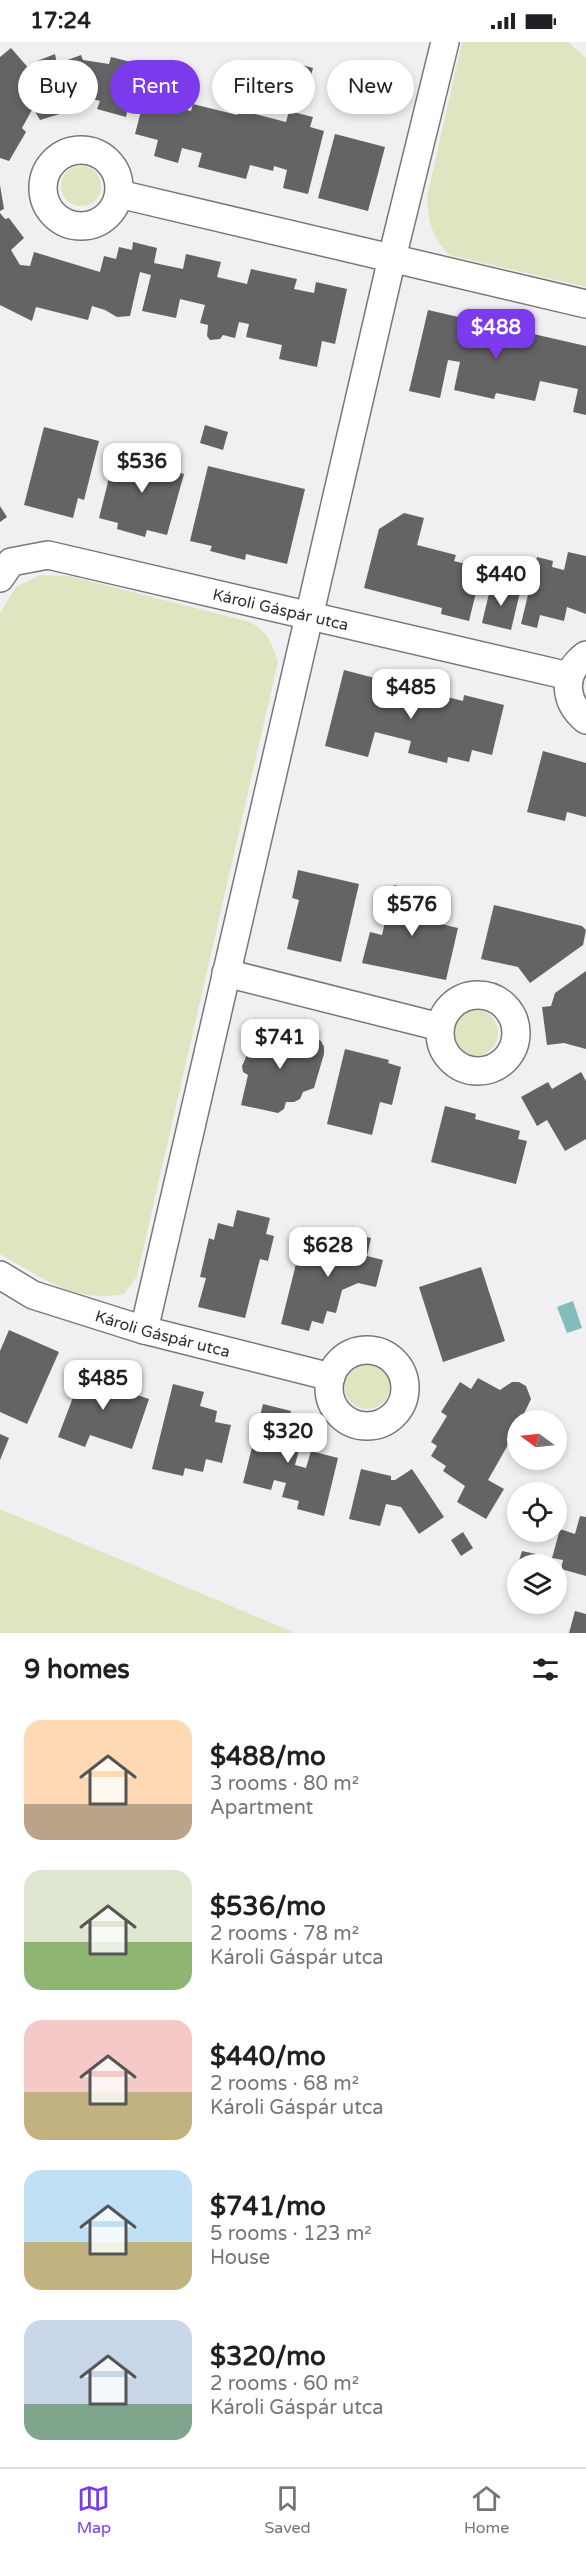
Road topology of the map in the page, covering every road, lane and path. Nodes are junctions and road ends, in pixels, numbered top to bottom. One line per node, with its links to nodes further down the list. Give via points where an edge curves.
1 (444, 42): 3 (street)
2 (119, 194): 3 (street)
3 (392, 258): 4 (street); 6 (street)
4 (586, 304)
5 (0, 578): 6 (street, Károli Gáspár utca, via 11,562 48,555)
6 (309, 615): 8 (street, Károli Gáspár utca); 10 (street)
7 (586, 655): 8 (street)
8 (569, 676): 9 (street, via 570,701)
9 (586, 720)
10 (226, 973): 11 (street); 13 (street)
11 (440, 1026)
12 (0, 1275): 13 (street, Károli Gáspár utca, via 33,1295)
13 (144, 1330): 14 (street, Károli Gáspár utca)
14 (331, 1377)

